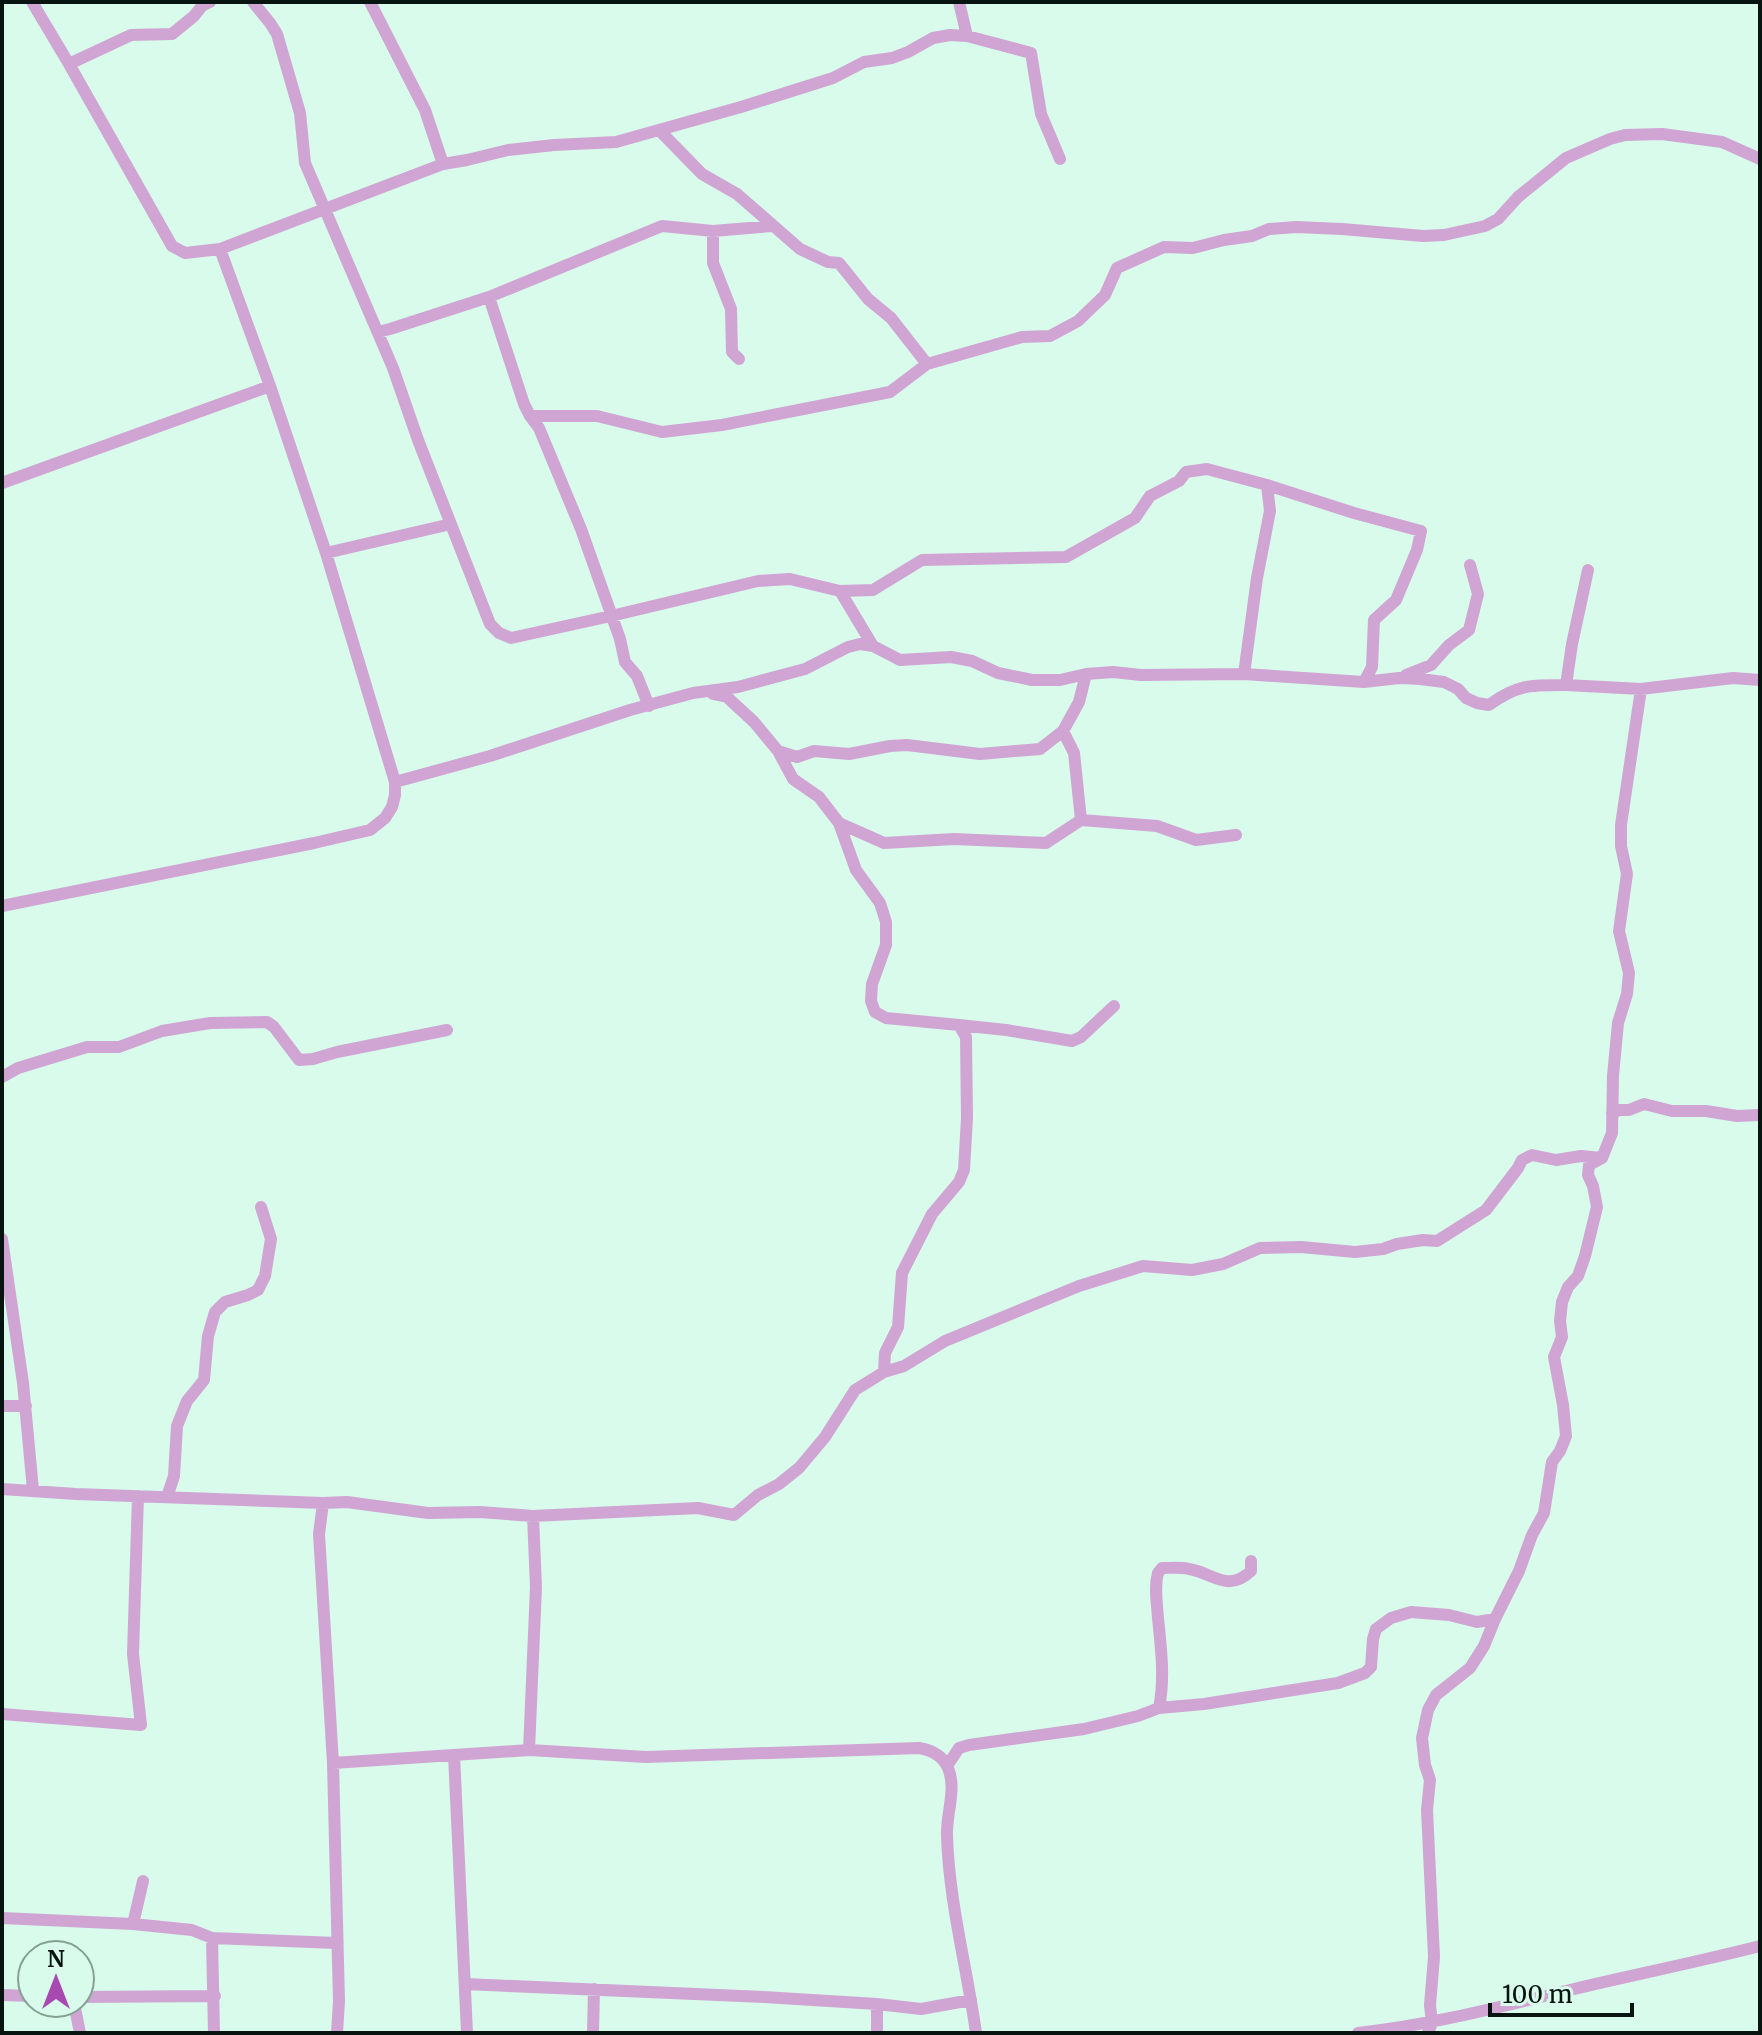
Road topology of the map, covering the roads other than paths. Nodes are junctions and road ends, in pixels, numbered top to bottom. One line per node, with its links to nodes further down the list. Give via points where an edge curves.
1 (32, 2): 7 (street)
2 (210, 2): 7 (street, via 172,34 131,35)
3 (253, 2): 12 (street, via 277,34 300,113 305,163)
4 (370, 2): 11 (street, via 425,110)
5 (959, 2): 6 (street)
6 (967, 36): 8 (street, via 933,38 892,58 864,62 833,78); 9 (street, via 1031,53 1041,114)
7 (69, 64): 15 (street, via 172,246 185,253)
8 (660, 131): 11 (street, via 616,142 508,150); 13 (street, via 702,174 737,194)
9 (1060, 159)
10 (1760, 159): 19 (street, via 1722,142 1625,135 1566,158 1498,219 1469,230 1423,236 1296,227 1193,248 1164,247 1117,268 1105,295 1078,321 1050,336 1022,337)
11 (443, 164): 12 (street)
12 (326, 208): 15 (street); 17 (street)
13 (772, 226): 14 (street); 19 (street, via 800,249 839,263)
14 (713, 231): 16 (street, via 662,226); 18 (street, via 713,263 731,309 732,352)
15 (220, 249): 20 (street)
16 (489, 297): 17 (street); 21 (street)
17 (378, 332): 24 (street)
18 (739, 359)
19 (927, 364): 21 (street, via 890,392 722,425 662,432 597,416)
20 (270, 386): 22 (street); 25 (street)
21 (530, 416): 29 (street, via 575,515)
22 (2, 483)
23 (1267, 485): 28 (street, via 1207,469 1186,472 1150,496 1135,518 1066,557 922,560 873,590); 32 (street, via 1270,511); 35 (street, via 1421,531 1396,600 1374,620 1372,667)
24 (451, 524): 25 (street); 29 (street, via 490,624 499,633 511,638)
25 (326, 553): 42 (street)
26 (1470, 565): 33 (street, via 1478,594 1469,630 1431,665)
27 (1588, 570): 36 (street)
28 (840, 591): 29 (street, via 790,579 758,581); 30 (street)
29 (611, 616): 39 (street, via 625,662)
30 (873, 646): 31 (street, via 900,660 951,657 1032,680); 38 (street, via 848,647 805,669)
31 (1086, 674): 32 (street); 40 (street)
32 (1244, 674): 35 (street)
33 (1399, 678): 35 (street); 36 (street, via 1444,682 1466,698 1489,705 1508,692)
34 (1760, 680): 37 (street, via 1733,678)
35 (1364, 682)
36 (1566, 685): 37 (street)
37 (1641, 689): 51 (street, via 1621,825 1627,874 1619,931 1629,973 1618,1023)
38 (706, 692): 39 (street); 41 (street, via 727,697)
39 (649, 706): 42 (street)
40 (1063, 731): 41 (street, via 1040,749 980,754 907,745 849,754 814,751 797,757); 43 (street, via 1074,753)
41 (778, 751): 44 (street, via 793,779 819,797)
42 (395, 782): 46 (street, via 392,807 370,830)
43 (1081, 820): 44 (street, via 1046,843 884,843); 45 (street, via 1157,826 1196,840)
44 (839, 823): 48 (street, via 856,870 880,903 886,922 886,945 872,984 875,1012 886,1018)
45 (1236, 835)
46 (2, 906)
47 (1114, 1006): 48 (street, via 1072,1041)
48 (959, 1025): 56 (street, via 966,1037 967,1061 964,1170 932,1214 902,1273 898,1327 885,1353)
49 (447, 1030): 50 (street, via 299,1060 267,1022 210,1023 162,1031 119,1047 87,1047)
50 (2, 1077)
51 (1612, 1113): 52 (street, via 1644,1104 1672,1111); 53 (street, via 1612,1133)
52 (1760, 1115)
53 (1602, 1158): 56 (street, via 1532,1155 1522,1160 1486,1210 1437,1241 1355,1252 1260,1248 1192,1270 1143,1266 1002,1316); 66 (street, via 1589,1165 1597,1207 1578,1276 1562,1302 1562,1337 1554,1357 1566,1436 1552,1462 1544,1513)
54 (261, 1207): 62 (street, via 271,1239 265,1276 258,1290 225,1302 215,1312 204,1380 187,1401 177,1426 174,1476)
55 (2, 1239): 58 (street)
56 (884, 1372): 64 (street, via 855,1390 799,1468 734,1515 698,1508)
57 (2, 1406): 58 (street)
58 (26, 1406): 60 (street)
59 (2, 1489): 60 (street)
60 (33, 1490): 61 (street)
61 (138, 1496): 62 (street); 68 (street, via 133,1654 141,1725)
62 (167, 1497): 63 (street)
63 (323, 1503): 64 (street); 71 (street, via 319,1554)
64 (533, 1516): 69 (street, via 536,1587)
65 (1251, 1561): 67 (street, via 1251,1571 1233,1581 1188,1568 1162,1568 1158,1573)
66 (1495, 1619): 67 (street, via 1477,1622 1411,1612 1376,1629 1371,1667 1365,1673 1338,1683); 85 (street, via 1470,1668 1436,1695 1422,1738 1430,1780)
67 (1159, 1708): 72 (street, via 1084,1729 969,1745 959,1748)
68 (2, 1714)
69 (529, 1750): 70 (street); 72 (street, via 646,1757 919,1748 933,1751)
70 (454, 1755): 71 (street); 79 (street)
71 (333, 1763): 77 (street)
72 (947, 1766): 83 (street, via 951,1783 946,1834)
73 (143, 1881): 75 (street)
74 (2, 1918): 75 (street)
75 (133, 1924): 76 (street, via 192,1930)
76 (212, 1938): 77 (street); 81 (street)
77 (336, 1943): 87 (street)
78 (1760, 1946): 85 (street)
79 (465, 1984): 80 (street); 88 (street)
80 (594, 1989): 84 (street); 89 (street)
81 (215, 1996): 82 (street); 86 (street)
82 (96, 1997)
83 (971, 2000): 84 (street, via 921,2009); 91 (street)
84 (877, 2004): 90 (street)
85 (1430, 2028): 92 (street)
86 (214, 2033)
87 (337, 2033)
88 (467, 2033)
89 (593, 2033)
90 (877, 2033)
91 (976, 2033)
92 (1358, 2033)

